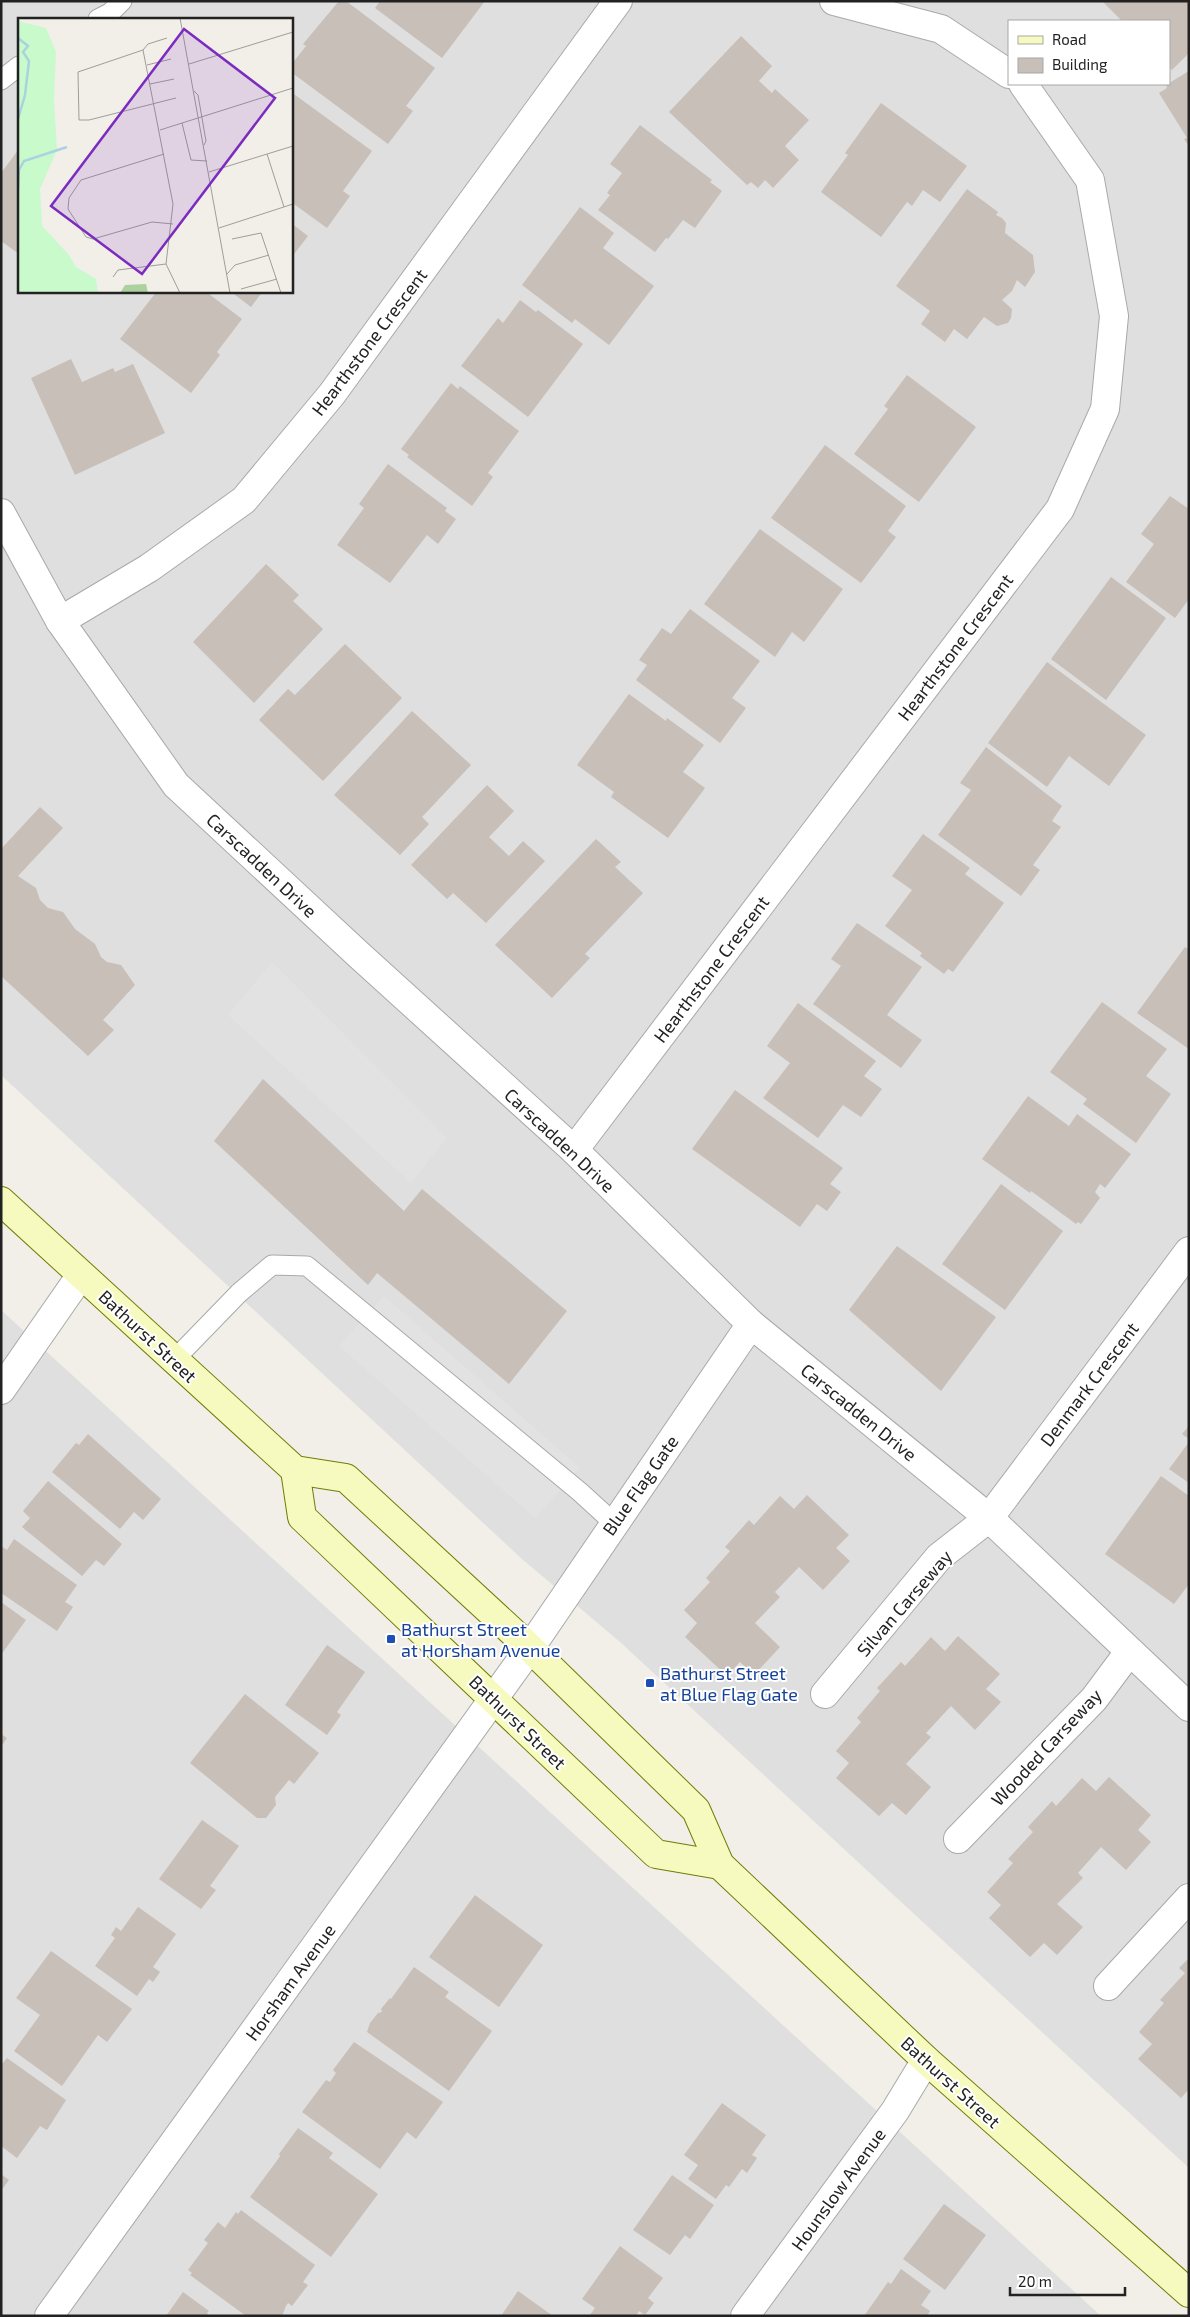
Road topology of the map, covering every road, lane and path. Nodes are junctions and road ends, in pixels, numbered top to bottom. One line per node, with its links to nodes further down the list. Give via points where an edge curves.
1 (122, 1): 4 (lane)
2 (618, 1): 10 (street, Hearthstone Crescent, via 332,394 244,500 148,568)
3 (834, 1): 6 (street, via 941,29)
4 (100, 18)
5 (18, 67): 7 (lane)
6 (1008, 73)
7 (1, 80)
8 (1024, 85): 11 (street, Hearthstone Crescent, via 1090,180 1114,316 1105,409 1060,509)
9 (1, 513): 10 (street, Carscadden Drive)
10 (60, 622): 11 (street, Carscadden Drive, via 176,784)
11 (574, 1150): 15 (street, Carscadden Drive)
12 (1, 1201): 14 (main road, Bathurst Street)
13 (1189, 1251): 19 (street, Denmark Crescent)
14 (81, 1275): 16 (main road, Bathurst Street); 17 (street)
15 (751, 1324): 19 (street, Carscadden Drive); 20 (street, Blue Flag Gate)
16 (174, 1360): 18 (main road, Bathurst Street); 20 (lane, via 239,1294 272,1266 306,1266)
17 (1, 1390)
18 (295, 1470): 21 (main road, Bathurst Street, via 346,1478); 24 (main road, Bathurst Street, via 302,1517)
19 (989, 1518): 22 (street, Carscadden Drive); 23 (street, Silvan Carseway, via 939,1557)
20 (614, 1523): 21 (street, Blue Flag Gate)
21 (530, 1648): 24 (street, Horsham Avenue); 27 (main road, Bathurst Street, via 696,1810)
22 (1129, 1652): 25 (street, Carscadden Drive); 26 (street, Wooded Carseway, via 1094,1699)
23 (825, 1694)
24 (493, 1699): 27 (main road, Bathurst Street, via 656,1854); 32 (street, Horsham Avenue)
25 (1189, 1707)
26 (958, 1839)
27 (720, 1865): 30 (main road, Bathurst Street)
28 (1189, 1898): 29 (street)
29 (1108, 1986)
30 (926, 2060): 31 (main road, Bathurst Street); 33 (street, Hounslow Avenue, via 895,2111)
31 (1189, 2293)
32 (49, 2316)
33 (746, 2316)

